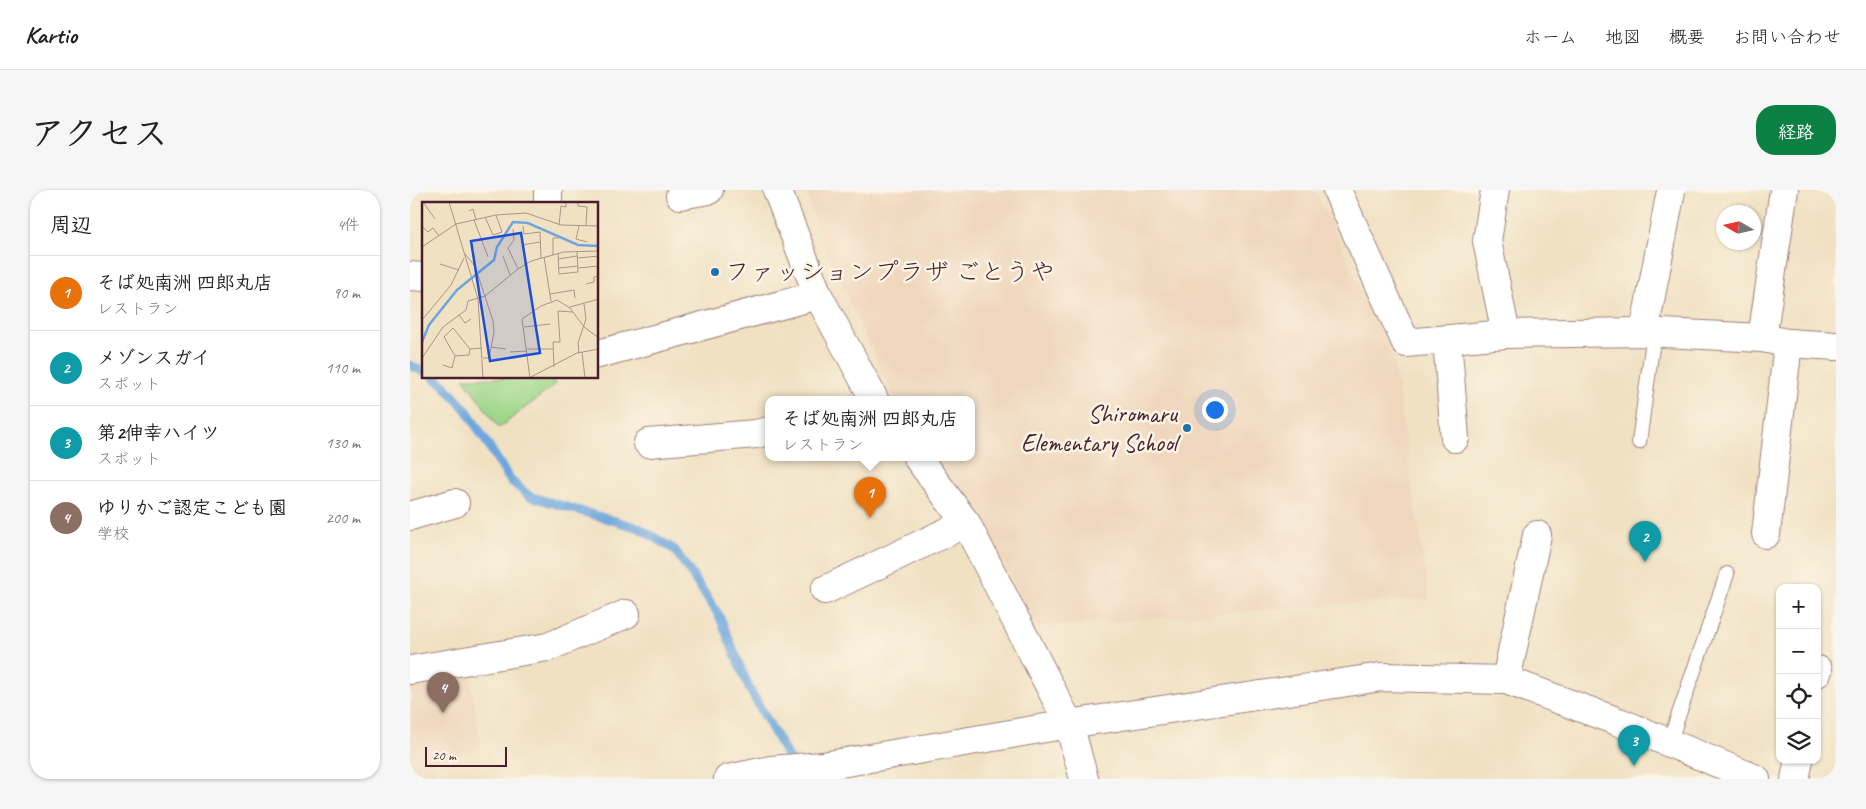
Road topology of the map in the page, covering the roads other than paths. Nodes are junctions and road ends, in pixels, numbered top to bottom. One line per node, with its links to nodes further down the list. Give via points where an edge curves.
1 (709, 190): 7 (street)
2 (777, 190): 8 (street)
3 (1337, 190): 11 (street, via 1406,342)
4 (1495, 190): 10 (street, via 1487,241)
5 (1784, 190): 12 (street)
6 (1672, 191): 9 (street)
7 (680, 195)
8 (818, 295): 14 (street); 15 (street)
9 (1649, 332): 10 (street); 12 (street); 19 (lane)
10 (1506, 334): 11 (street)
11 (1448, 339): 17 (street)
12 (1775, 340): 13 (street); 24 (street)
13 (1836, 346)
14 (599, 354)
15 (870, 396)
16 (765, 432): 18 (street)
17 (1455, 438)
18 (648, 442)
19 (1639, 442)
20 (920, 461): 23 (street)
21 (455, 502): 22 (street)
22 (410, 516)
23 (966, 523): 27 (street); 31 (street)
24 (1766, 534)
25 (1537, 535): 30 (street)
26 (1727, 574): 32 (lane)
27 (825, 590)
28 (626, 614): 29 (street, via 548,647)
29 (410, 670)
30 (1506, 680): 31 (street, via 1381,677); 32 (street)
31 (1069, 724): 34 (street); 35 (street)
32 (1669, 743): 36 (street)
33 (1798, 764): 37 (street)
34 (728, 779)
35 (1084, 779)
36 (1756, 779)
37 (1795, 779)

